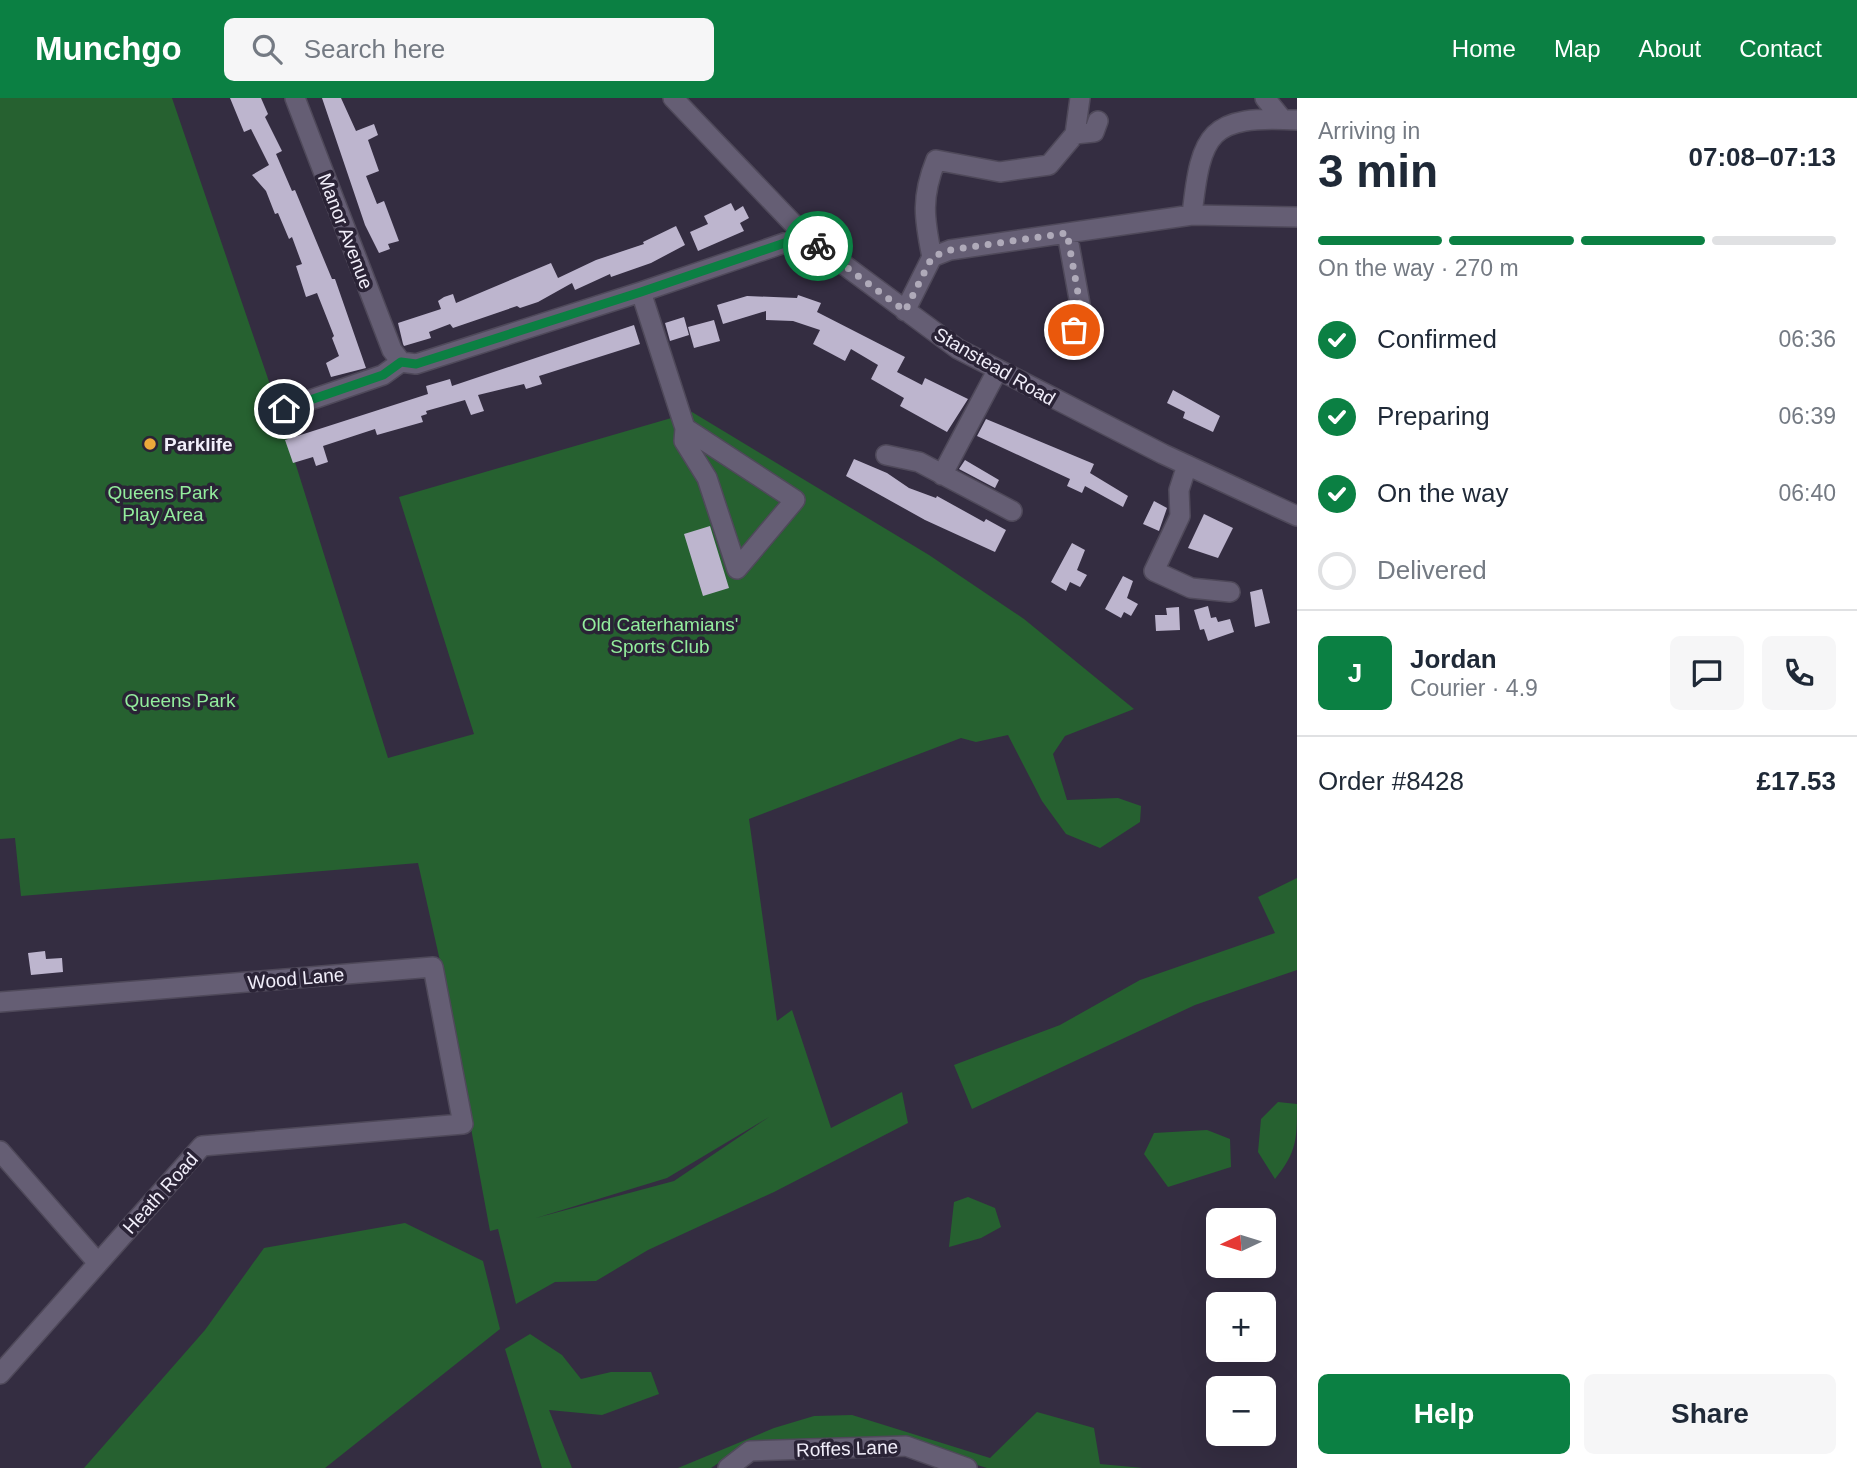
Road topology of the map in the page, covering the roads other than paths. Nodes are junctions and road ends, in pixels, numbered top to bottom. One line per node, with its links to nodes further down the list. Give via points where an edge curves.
1 (295, 98): 16 (street, Manor Avenue, via 392,350)
2 (1080, 98): 7 (street)
3 (1265, 98): 5 (street)
4 (680, 100): 11 (street, Stanstead Road)
5 (1289, 119): 8 (street, via 1224,125 1206,142 1197,163)
6 (1098, 121): 7 (street, via 1094,132)
7 (1075, 134): 12 (street, via 1049,165 1000,172 936,160 925,187 925,226)
8 (1192, 215): 9 (street); 10 (street)
9 (1297, 217)
10 (1067, 233): 12 (street, via 950,250); 15 (street, via 1082,315)
11 (805, 236): 13 (street); 14 (street, Stanstead Road)
12 (932, 257): 14 (street)
13 (641, 292): 16 (street, via 416,364); 19 (street)
14 (905, 311): 17 (street, Stanstead Road)
15 (1074, 330)
16 (401, 362): 18 (street, via 383,375)
17 (997, 371): 21 (street, Stanstead Road); 22 (street)
18 (284, 409)
19 (685, 428): 19 (street, via 795,500 737,569 707,478 684,441)
20 (886, 455): 22 (street, via 919,462)
21 (1187, 465): 24 (street, Stanstead Road); 25 (street, via 1179,490 1180,516 1154,571 1191,588)
22 (942, 475): 23 (street)
23 (1012, 511)
24 (1297, 516)
25 (1230, 592)
26 (0, 1002): 27 (street, Wood Lane, via 433,967)
27 (463, 1124): 29 (street, Heath Road, via 202,1146)
28 (0, 1151): 29 (street)
29 (98, 1263): 30 (street, Heath Road)
30 (0, 1374)
31 (939, 1462): 32 (street, Roffes Lane, via 906,1446 750,1451); 33 (street, Roffes Lane)
32 (728, 1468)
33 (967, 1468)

